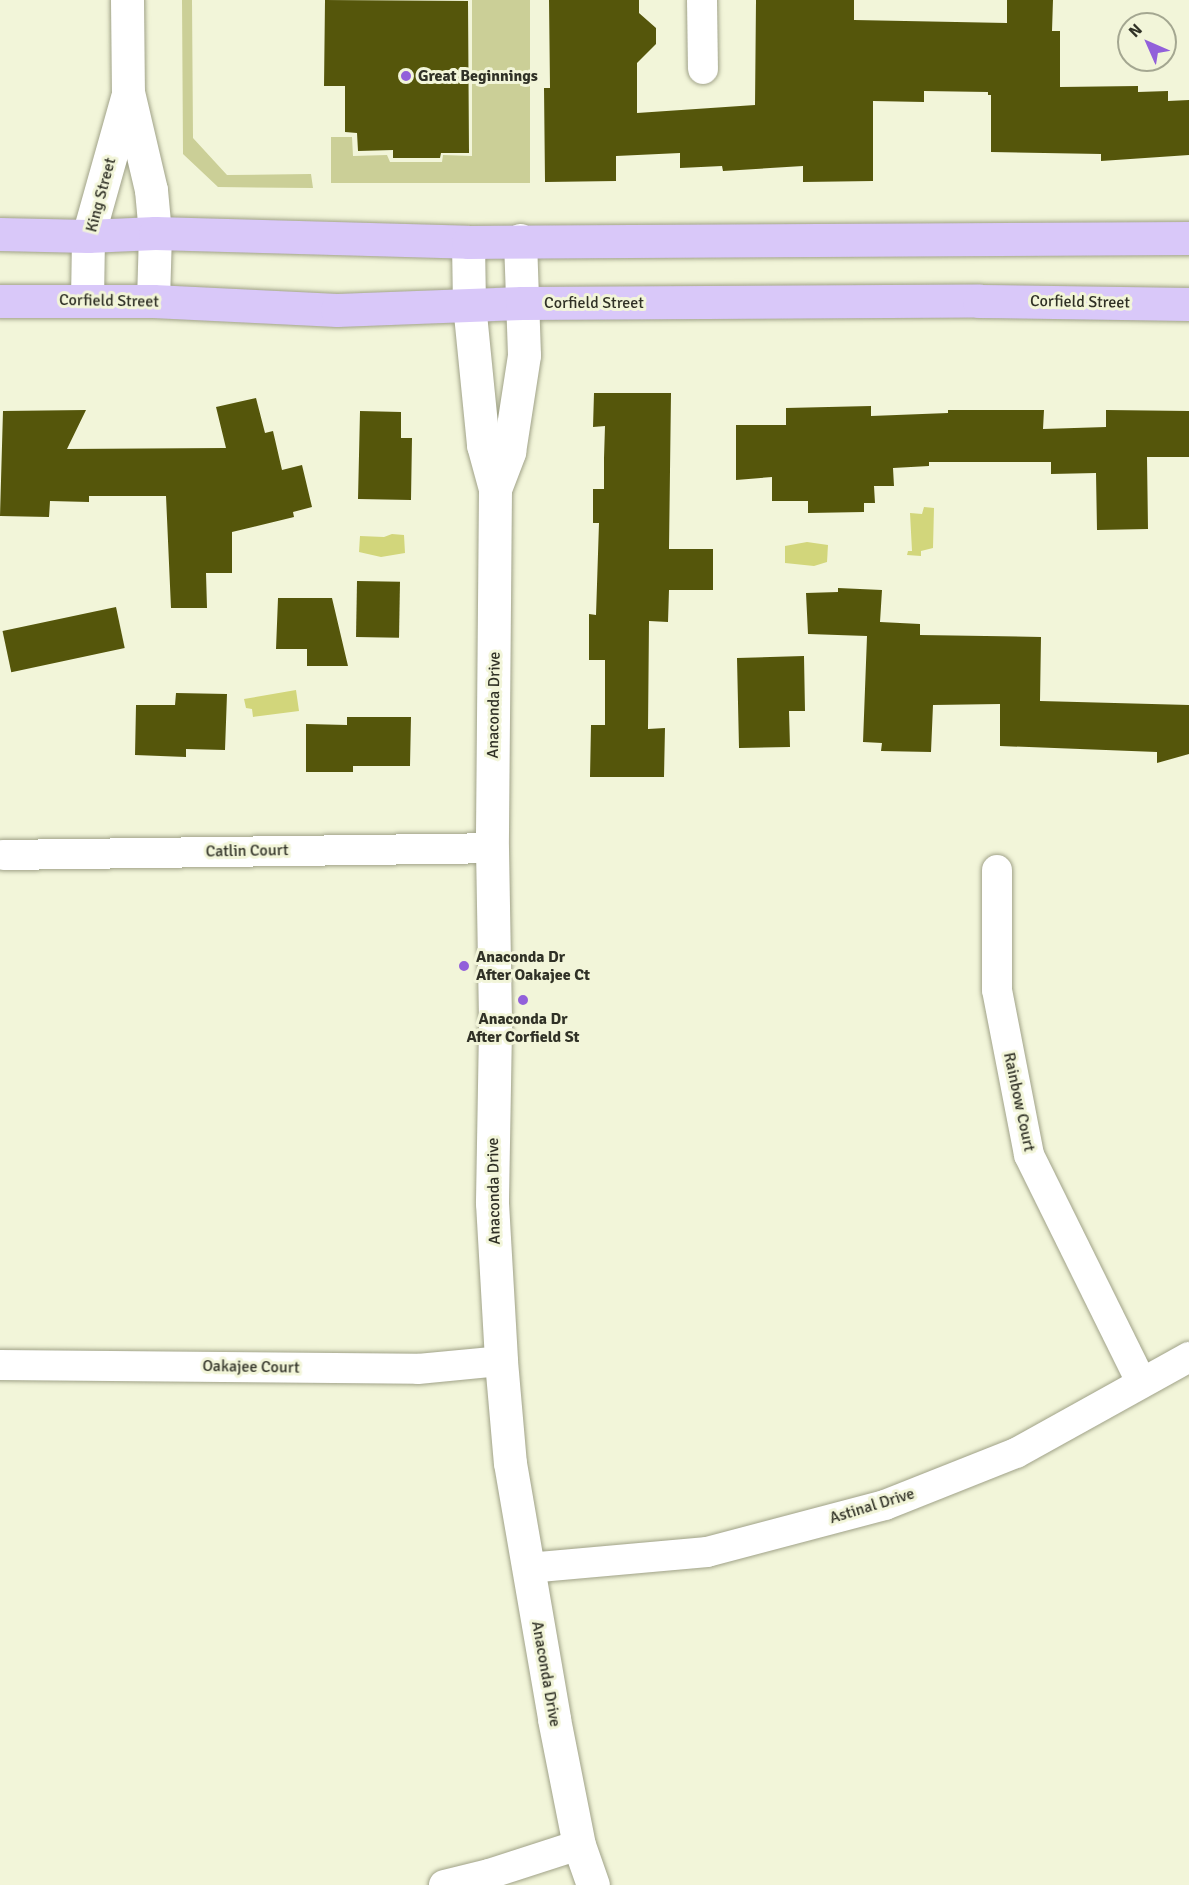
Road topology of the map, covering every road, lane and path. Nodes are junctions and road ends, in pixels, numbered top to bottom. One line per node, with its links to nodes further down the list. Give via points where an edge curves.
1 (127, 0): 4 (main road, King Street)
2 (702, 0): 3 (street)
3 (703, 69)
4 (128, 92): 5 (main road, King Street, via 151,190); 7 (main road, King Street)
5 (155, 233): 7 (main road); 10 (main road); 13 (main road, King Street)
6 (0, 234): 7 (main road)
7 (88, 236): 12 (main road, King Street)
8 (1189, 238): 9 (main road)
9 (520, 240): 10 (main road); 14 (main road, Anaconda Drive)
10 (468, 242): 15 (main road, Anaconda Drive)
11 (0, 301): 12 (main road, Corfield Street)
12 (87, 301): 13 (main road, Corfield Street)
13 (153, 301): 15 (main road, Corfield Street, via 337,310)
14 (522, 303): 15 (main road, Corfield Street); 16 (main road, Corfield Street); 17 (main road, Anaconda Drive, via 522,366 509,452)
15 (469, 304): 17 (main road, Anaconda Drive, via 483,445)
16 (1189, 304)
17 (495, 489): 18 (main road, Anaconda Drive)
18 (492, 848): 19 (street, Catlin Court); 22 (main road, Anaconda Drive, via 492,1203)
19 (3, 855)
20 (997, 870): 24 (street, Rainbow Court, via 997,990 1029,1155)
21 (1189, 1357): 24 (street, Astinal Drive)
22 (501, 1361): 23 (street, Oakajee Court, via 418,1369); 25 (main road, Anaconda Drive, via 510,1463)
23 (0, 1365)
24 (1141, 1382): 25 (street, Astinal Drive, via 1016,1453 885,1505 707,1552)
25 (528, 1568): 26 (main road, Anaconda Drive)
26 (579, 1845): 27 (street); 28 (main road, Anaconda Drive)
27 (444, 1885)
28 (593, 1885)

